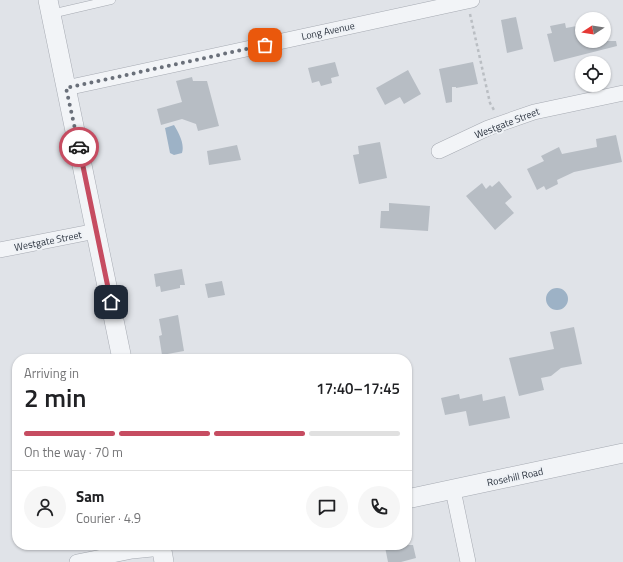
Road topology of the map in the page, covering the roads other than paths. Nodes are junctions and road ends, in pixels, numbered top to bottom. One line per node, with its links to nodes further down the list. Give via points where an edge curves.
1 (111, 0): 3 (lane)
2 (471, 6): 4 (street, Long Avenue)
3 (50, 7): 4 (street)
4 (66, 88): 7 (street)
5 (623, 93): 6 (street, Westgate Street, via 534,112 488,128)
6 (439, 151)
7 (96, 231): 8 (street, Westgate Street); 9 (street)
8 (0, 250)
9 (121, 354)
10 (623, 453): 11 (street, Rosehill Road)
11 (453, 490): 12 (street, Rosehill Road); 15 (street)
12 (412, 498)
13 (166, 550): 14 (street, via 132,551)
14 (77, 562)
15 (468, 562)

